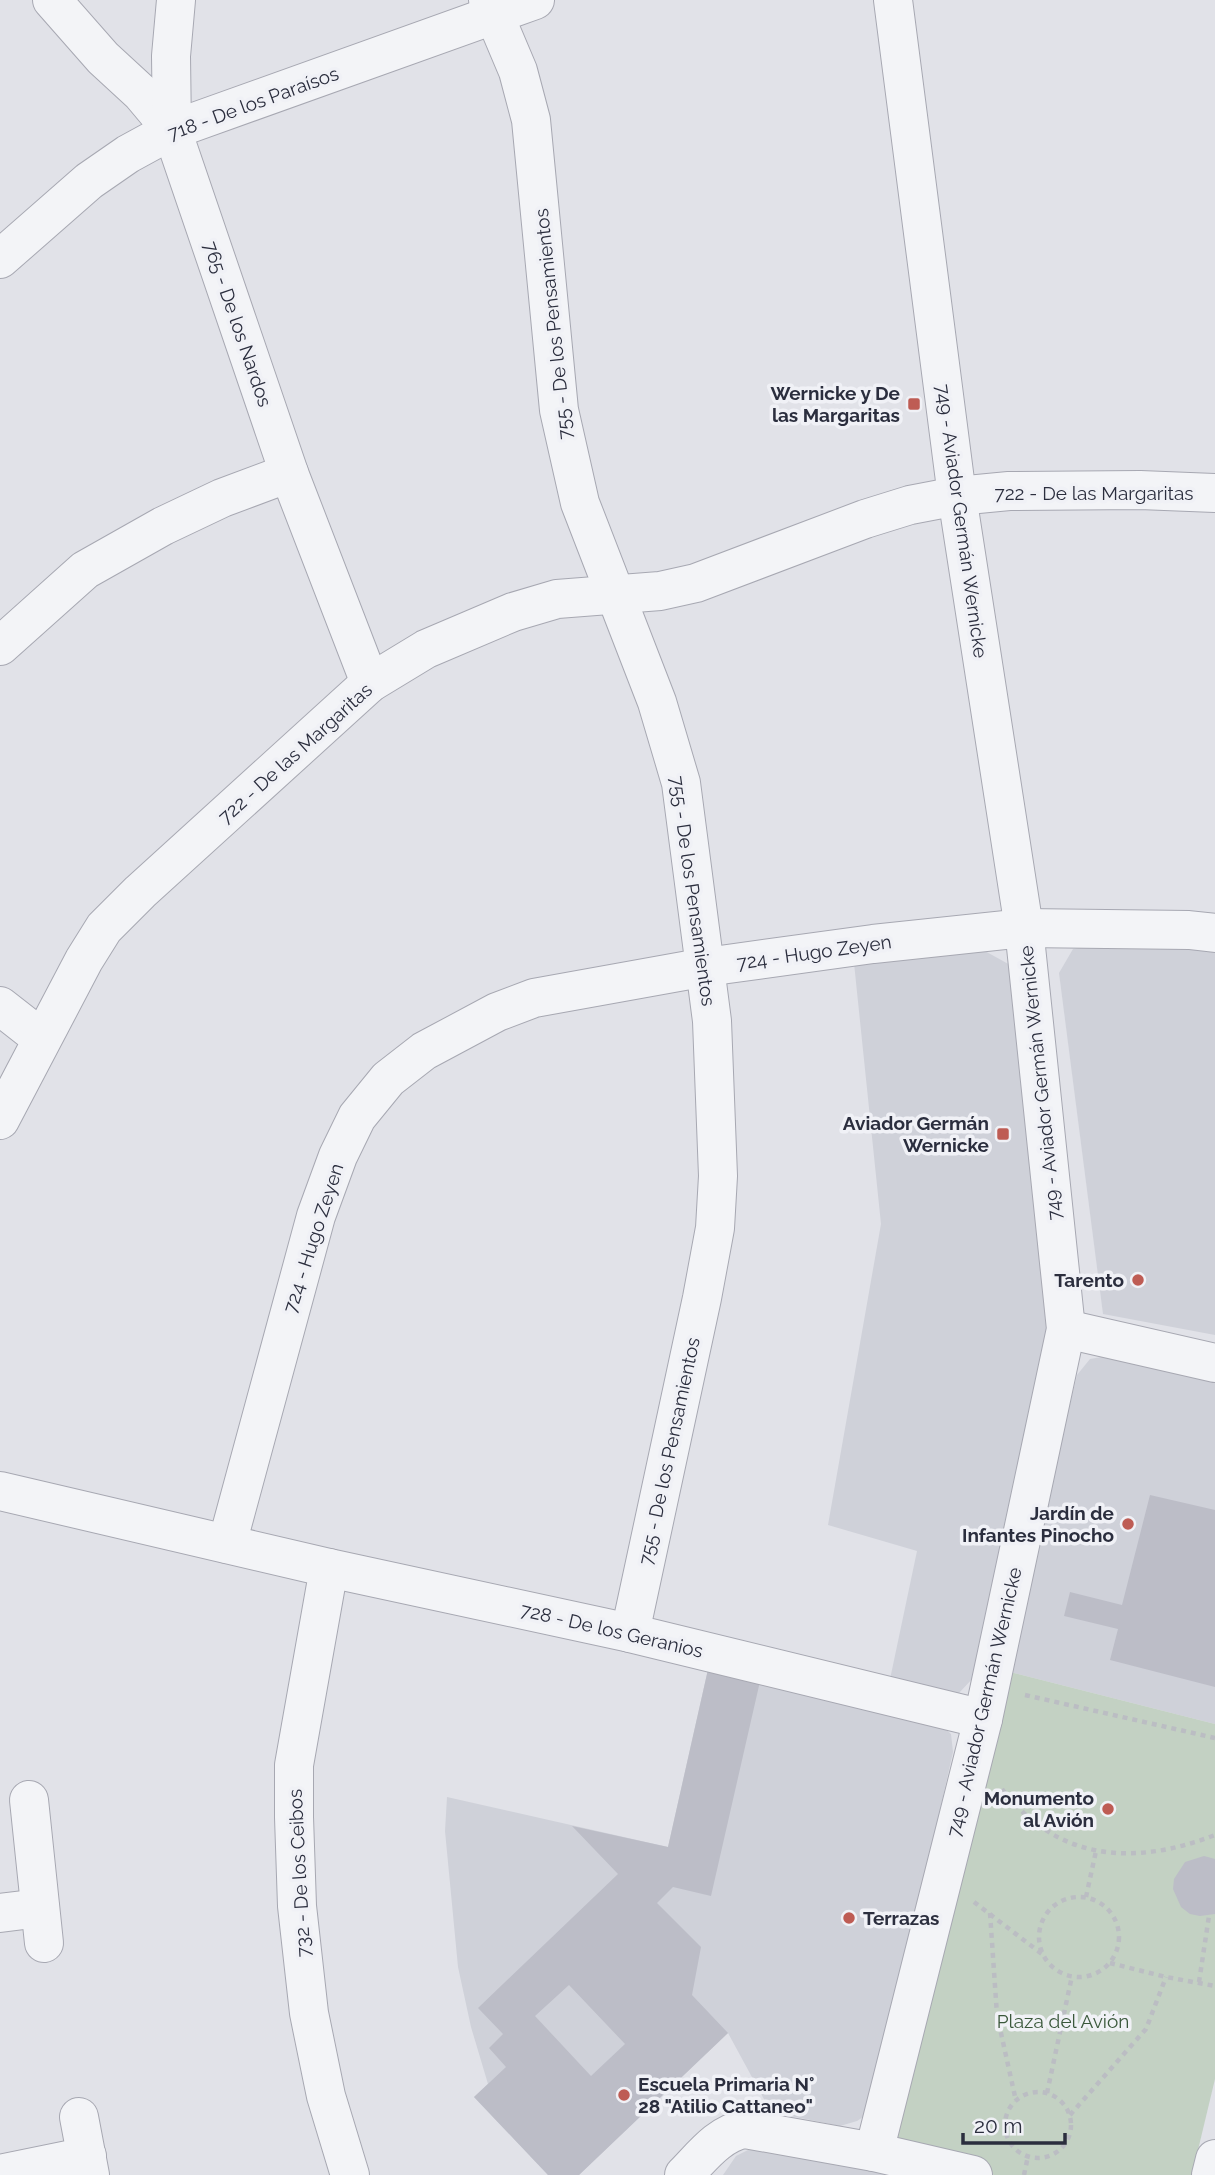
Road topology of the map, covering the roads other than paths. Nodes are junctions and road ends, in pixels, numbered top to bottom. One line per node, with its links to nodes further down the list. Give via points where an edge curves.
1 (52, 0): 6 (street, 765 - De los Nardos)
2 (176, 0): 6 (street)
3 (536, 0): 5 (street, 718 - De los Paraísos)
4 (893, 0): 10 (street, 749 - Aviador Germán Wernicke)
5 (492, 8): 6 (street, 718 - De los Paraísos); 11 (street, 755 - De los Pensamientos, via 526,94 531,120 558,410 580,503)
6 (172, 130): 7 (street, 718 - De los Paraísos, via 89,181); 8 (street, 765 - De los Nardos)
7 (0, 259)
8 (289, 473): 12 (street, via 163,526 85,570); 13 (street, 765 - De los Nardos)
9 (1215, 493): 10 (street, 722 - De las Margaritas, via 1009,491)
10 (957, 496): 11 (street, 722 - De las Margaritas, via 865,519 696,583); 14 (street, 749 - Aviador Germán Wernicke)
11 (616, 595): 13 (street, 722 - De las Margaritas, via 557,599 513,612 426,649); 16 (street, 755 - De los Pensamientos, via 657,702 681,783)
12 (0, 646)
13 (370, 684): 18 (street, 722 - De las Margaritas, via 104,928)
14 (1024, 928): 15 (street, 724 - Hugo Zeyen); 16 (street, 724 - Hugo Zeyen); 20 (street, 749 - Aviador Germán Wernicke)
15 (1215, 933)
16 (706, 967): 23 (street, 724 - Hugo Zeyen, via 534,998 463,1028 388,1079 357,1117 316,1216); 25 (street, 755 - De los Pensamientos, via 719,1176 715,1228)
17 (0, 1006): 18 (street)
18 (41, 1038): 19 (street, 722 - De las Margaritas)
19 (0, 1120)
20 (1066, 1329): 21 (street); 26 (street, 749 - Aviador Germán Wernicke)
21 (1215, 1363)
22 (0, 1491): 23 (street, 728 - De los Geranios)
23 (227, 1544): 24 (street, 728 - De los Geranios)
24 (329, 1569): 25 (street, 728 - De los Geranios); 34 (street, 732 - De los Ceibos, via 294,1765 296,1893 309,2013 326,2096)
25 (630, 1633): 26 (street, 728 - De los Geranios)
26 (982, 1719): 30 (street, 749 - Aviador Germán Wernicke)
27 (29, 1800): 28 (street, via 42,1926)
28 (0, 1913)
29 (79, 2117): 32 (street)
30 (874, 2152): 35 (street, via 736,2130 721,2138); 36 (street)
31 (1215, 2159): 37 (street)
32 (88, 2165): 33 (street)
33 (0, 2174)
34 (350, 2175)
35 (684, 2175)
36 (973, 2175)
37 (1211, 2175)

